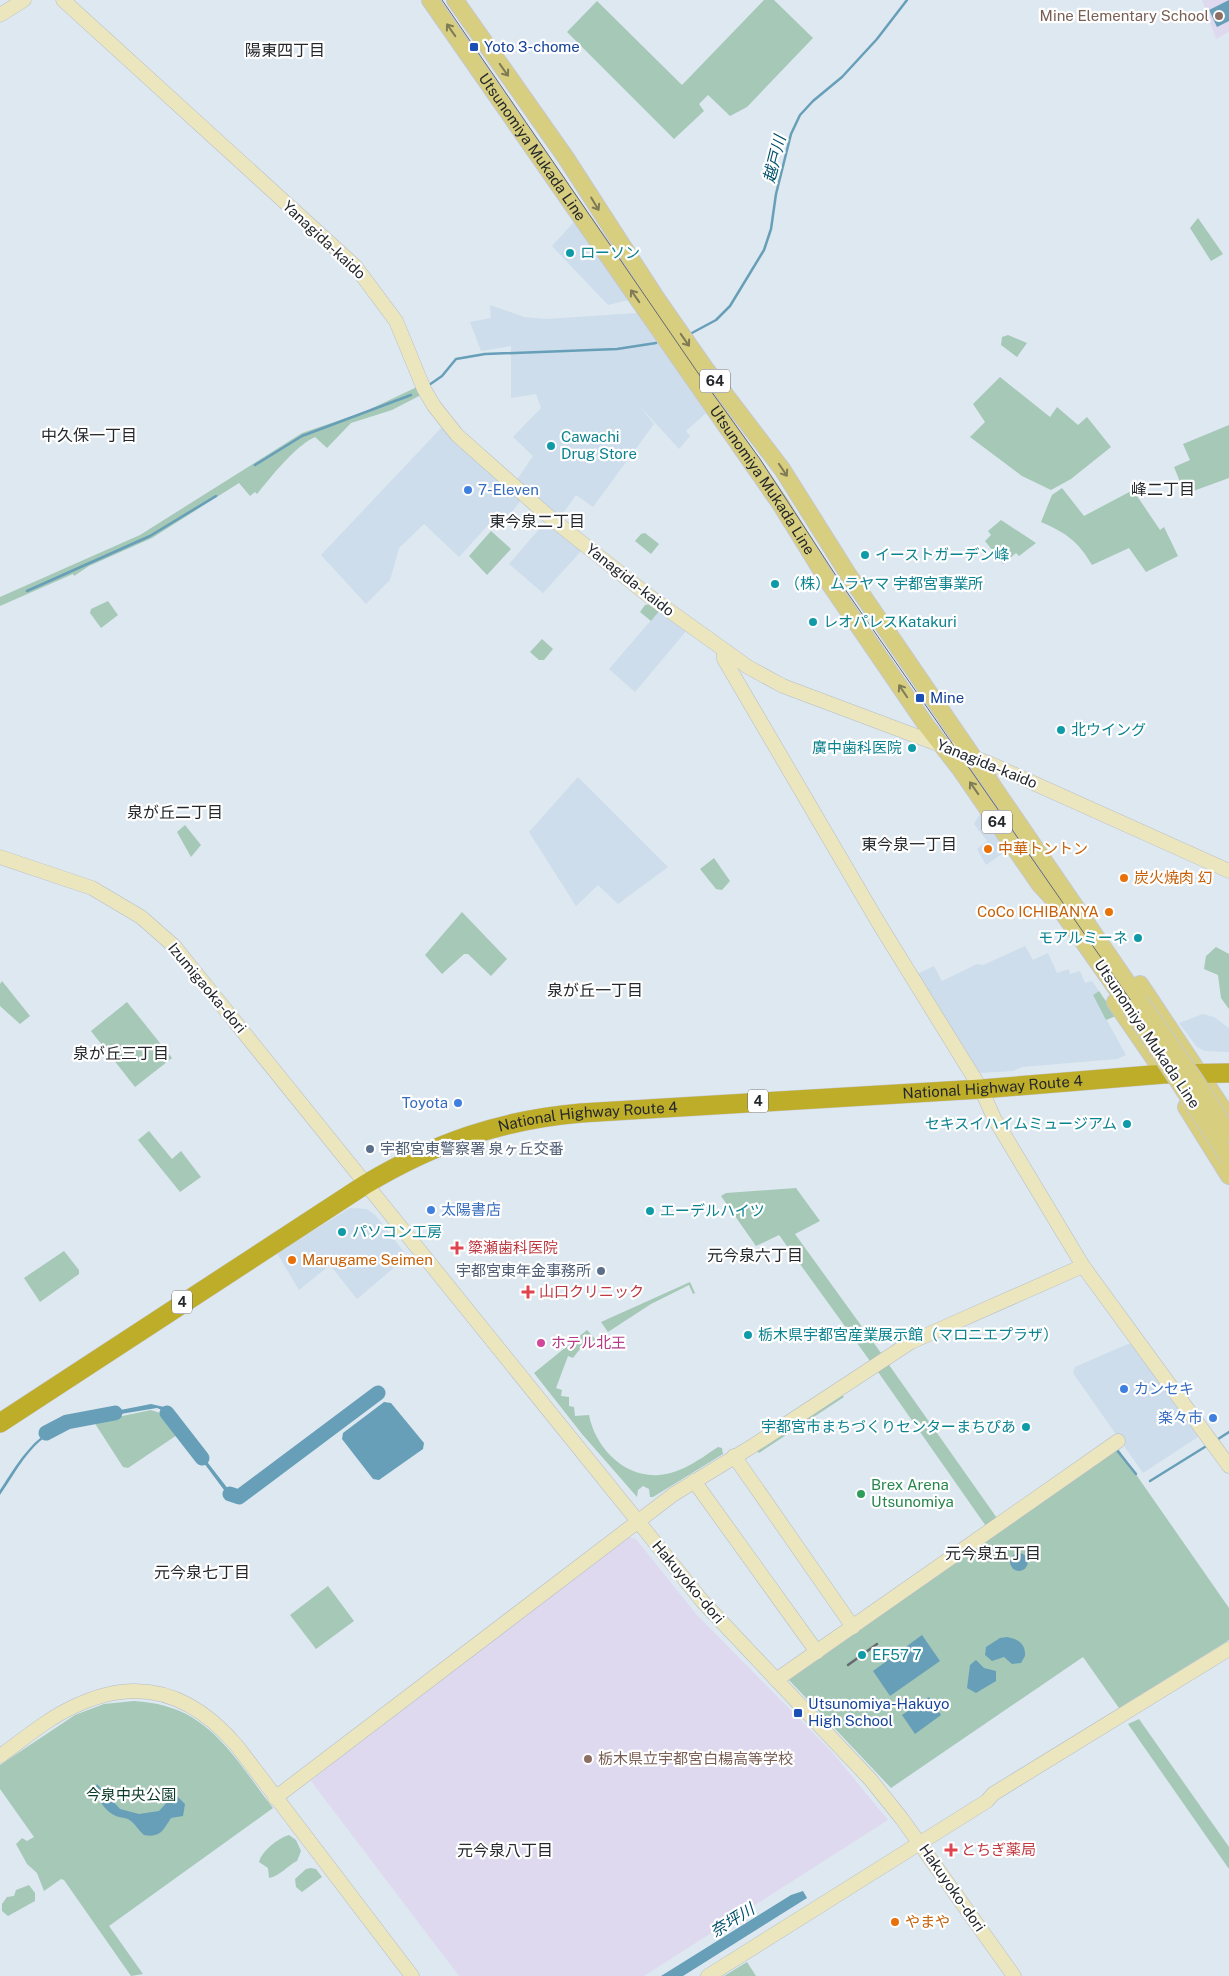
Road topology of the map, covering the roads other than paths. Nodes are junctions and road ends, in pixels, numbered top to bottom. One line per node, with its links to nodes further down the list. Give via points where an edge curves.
1 (24, 0): 5 (street)
2 (63, 0): 6 (street, Yanagida-kaido, via 354,266 397,323 424,390 464,443 620,574)
3 (430, 0): 7 (main road, Utsunomiya Mukada Line / 64, one-way to 3, via 831,586 781,505)
4 (455, 0): 8 (main road, Utsunomiya Mukada Line / 64, one-way to 8, via 566,158 662,307 778,462 848,574)
5 (0, 15)
6 (724, 650): 7 (street, Yanagida-kaido, via 783,686); 17 (street, via 728,667 878,922)
7 (942, 745): 8 (street, Yanagida-kaido); 12 (main road, Utsunomiya Mukada Line / 64, one-way to 7)
8 (975, 758): 10 (street, Yanagida-kaido); 11 (main road, Utsunomiya Mukada Line / 64)
9 (0, 857): 22 (street, Izumigaoka-dori, via 92,888 125,906 159,932 189,964)
10 (1229, 870)
11 (1053, 871): 13 (main road, Utsunomiya Mukada Line / 64); 16 (main road, via 1100,926)
12 (1053, 898): 13 (main road, Utsunomiya Mukada Line / 64); 15 (main road, via 1053,911 1057,918)
13 (1135, 1004): 19 (main road, Utsunomiya Mukada Line / 64, bridge, via 1196,1081); 20 (main road, Utsunomiya Mukada Line / 64, bridge)
14 (1229, 1073): 16 (highway, National Highway Route 4 / 4)
15 (1164, 1074): 16 (highway, National Highway Route 4 / 4); 17 (highway, National Highway Route 4 / 4); 21 (main road)
16 (1202, 1074): 18 (main road)
17 (981, 1088): 22 (highway, National Highway Route 4 / 4, via 534,1118 450,1141); 23 (street, via 994,1118)
18 (1229, 1118)
19 (1229, 1134)
20 (1229, 1158)
21 (1229, 1176)
22 (366, 1184): 24 (highway, National Highway Route 4 / 4); 29 (street, Hakuyoko-dori)
23 (1083, 1266): 26 (street, via 911,1342); 27 (street)
24 (0, 1423)
25 (1118, 1441): 30 (street)
26 (734, 1456): 28 (street); 30 (street)
27 (1229, 1466)
28 (694, 1481): 29 (street); 32 (street)
29 (637, 1521): 34 (street, Hakuyoko-dori, via 703,1602); 36 (street)
30 (853, 1627): 32 (street)
31 (1229, 1649): 37 (street, via 993,1794)
32 (817, 1652): 34 (street)
33 (1229, 1655): 37 (street, via 997,1799)
34 (776, 1680): 38 (street, Hakuyoko-dori, via 870,1779)
35 (0, 1756): 36 (street, via 80,1704 101,1695 148,1691 171,1696 210,1718 237,1746)
36 (275, 1798): 39 (street)
37 (988, 1801): 38 (street)
38 (920, 1844): 40 (street); 41 (street, Hakuyoko-dori)
39 (412, 1976)
40 (708, 1976)
41 (1014, 1976)

